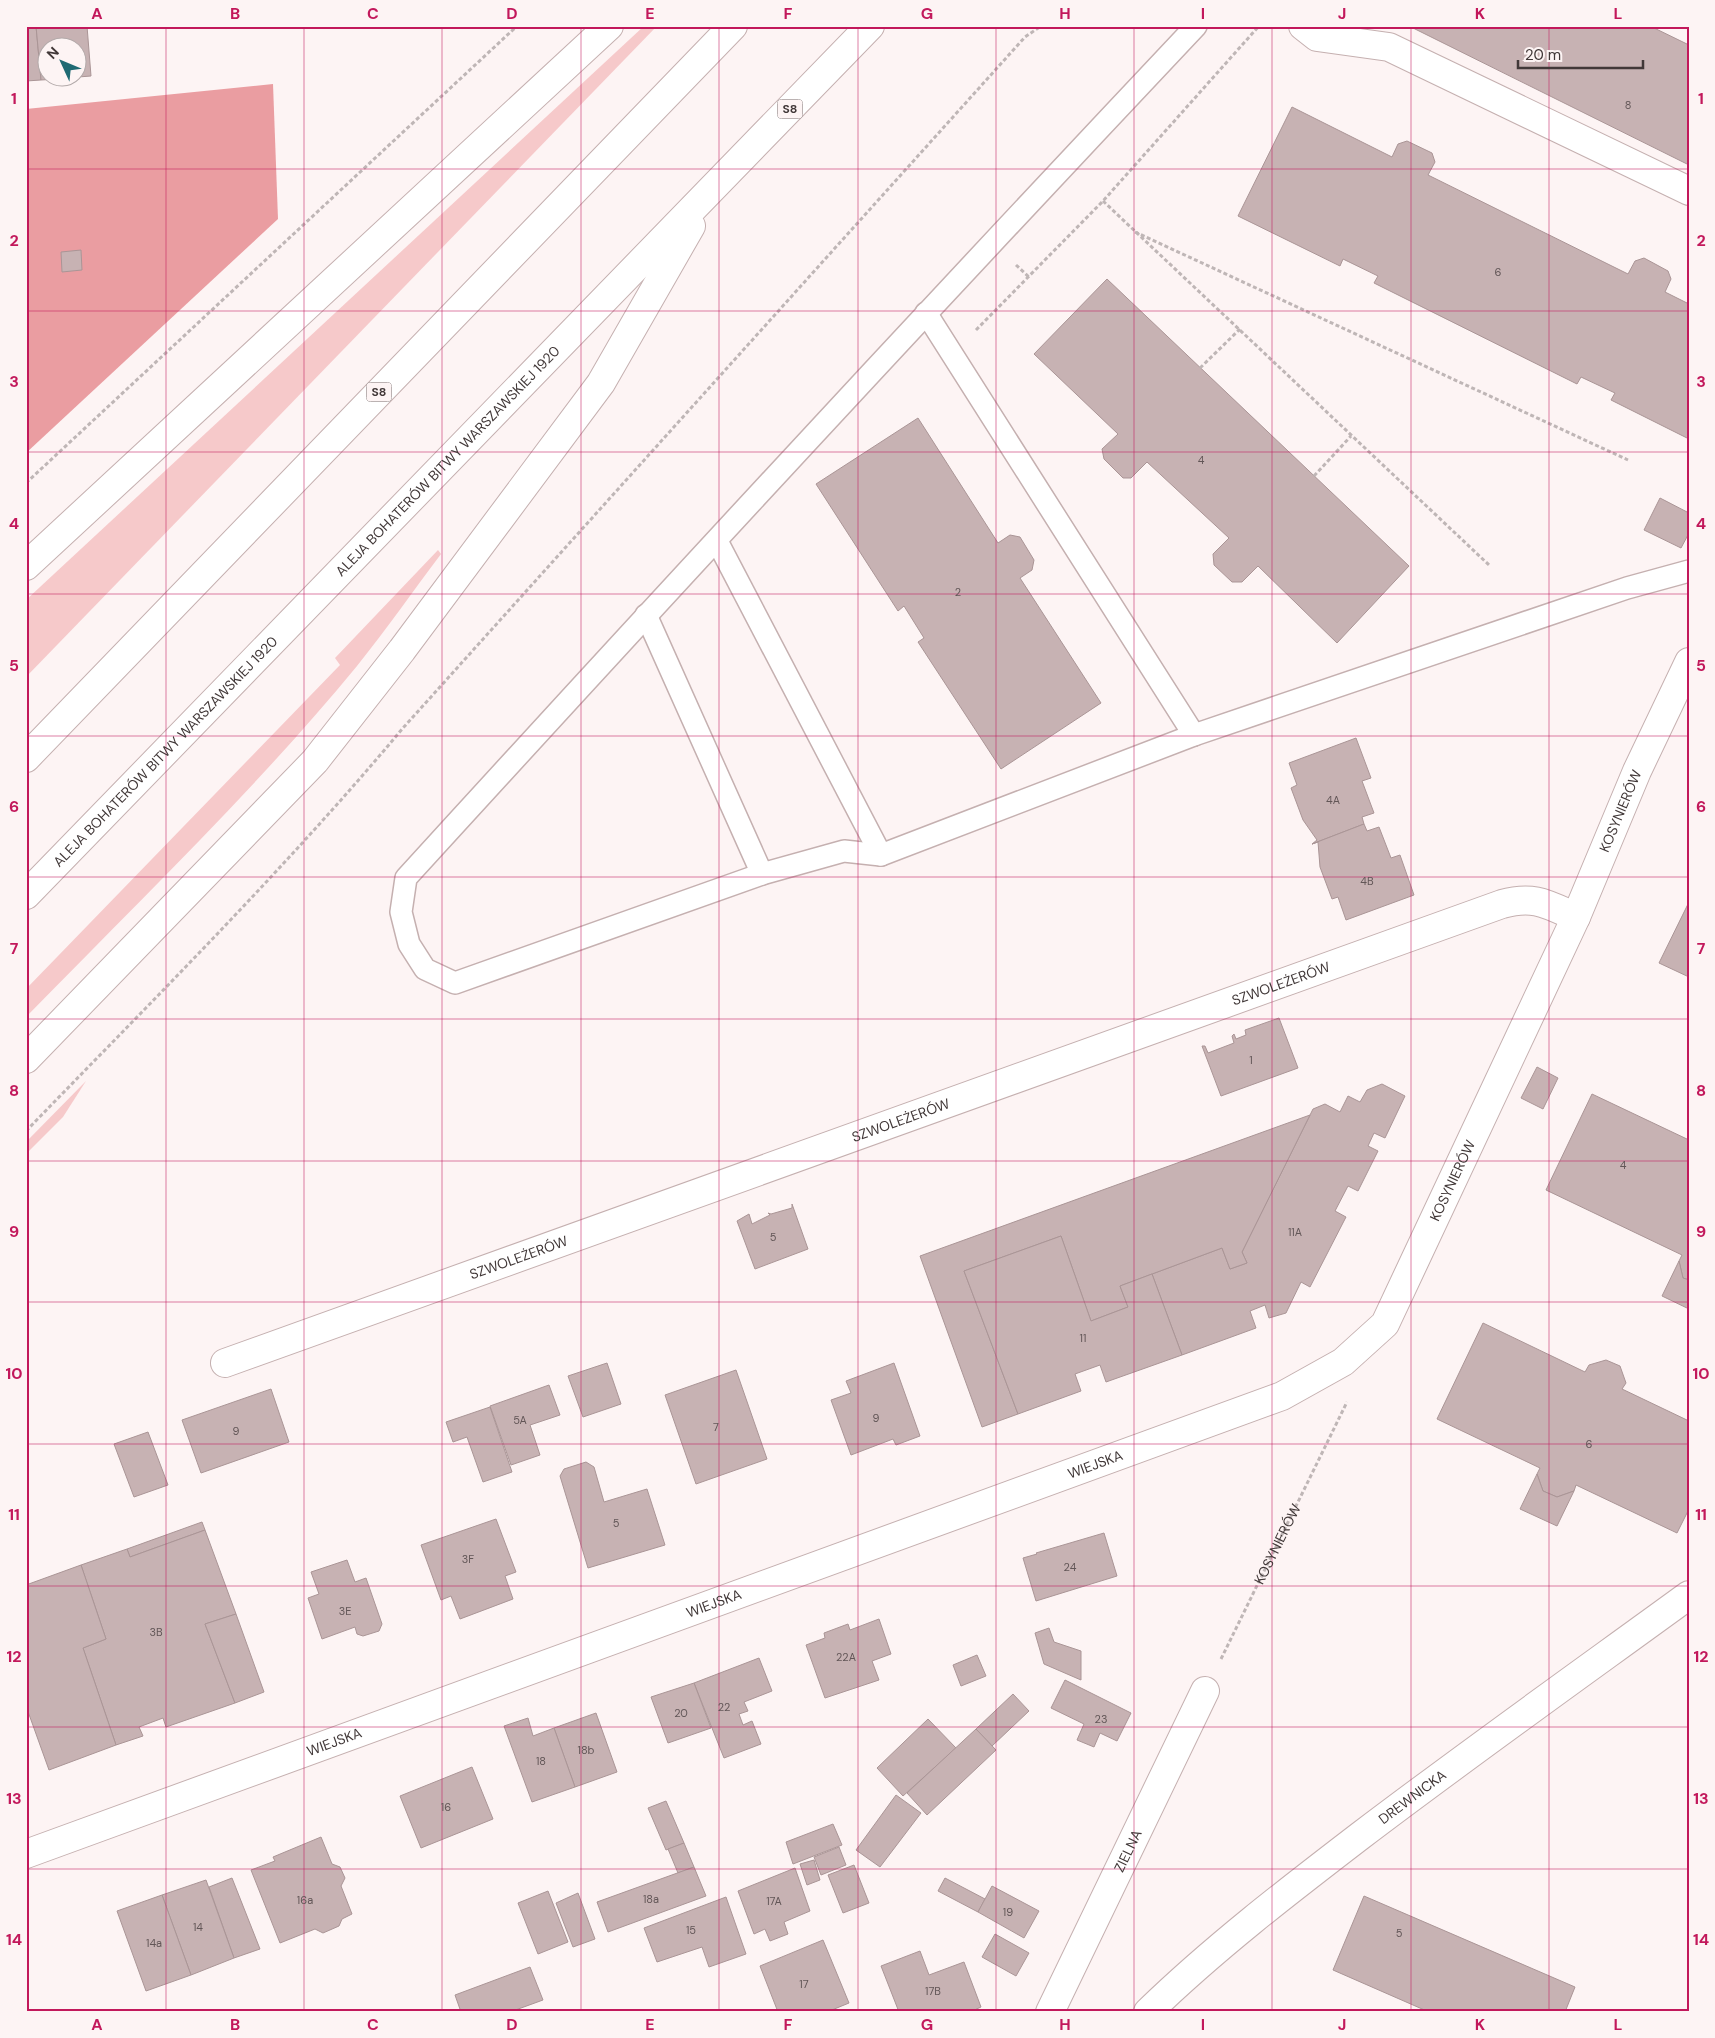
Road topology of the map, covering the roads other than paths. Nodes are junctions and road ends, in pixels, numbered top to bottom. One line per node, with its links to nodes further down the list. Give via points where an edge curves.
1 (609, 26): 10 (main road)
2 (732, 26): 15 (main road, S8)
3 (870, 26): 7 (main road, ALEJA BOHATERÓW BITWY WARSZAWSKIEJ 1920 / S8)
4 (1196, 26): 8 (lane)
5 (1303, 26): 6 (main road, via 1317,36 1389,47)
6 (1689, 190)
7 (710, 192): 18 (main road, ALEJA BOHATERÓW BITWY WARSZAWSKIEJ 1920 / S8); 20 (main road, via 601,382 321,754)
8 (926, 313): 9 (lane); 14 (lane)
9 (717, 541): 12 (lane); 16 (lane)
10 (26, 566)
11 (1689, 571): 14 (lane, via 1627,588)
12 (646, 616): 17 (lane); 17 (lane, via 406,878 402,912 409,944 425,969 455,983)
13 (1689, 662): 19 (main road, KOSYNIERÓW, via 1637,771)
14 (1194, 735): 16 (lane)
15 (26, 758)
16 (881, 855): 17 (lane, via 844,852)
17 (762, 874)
18 (26, 896)
19 (1576, 917): 21 (main road, KOSYNIERÓW); 22 (main road, SZWOLEŻERÓW, via 1536,900 1520,899 1502,904)
20 (26, 1059)
21 (1385, 1324): 25 (main road, WIEJSKA, via 1343,1362 1282,1396)
22 (225, 1363)
23 (1689, 1595): 27 (main road, DREWNICKA, via 1301,1880 1190,1971)
24 (1205, 1691): 26 (main road, ZIELNA)
25 (26, 1854)
26 (1050, 2012)
27 (1148, 2012)

